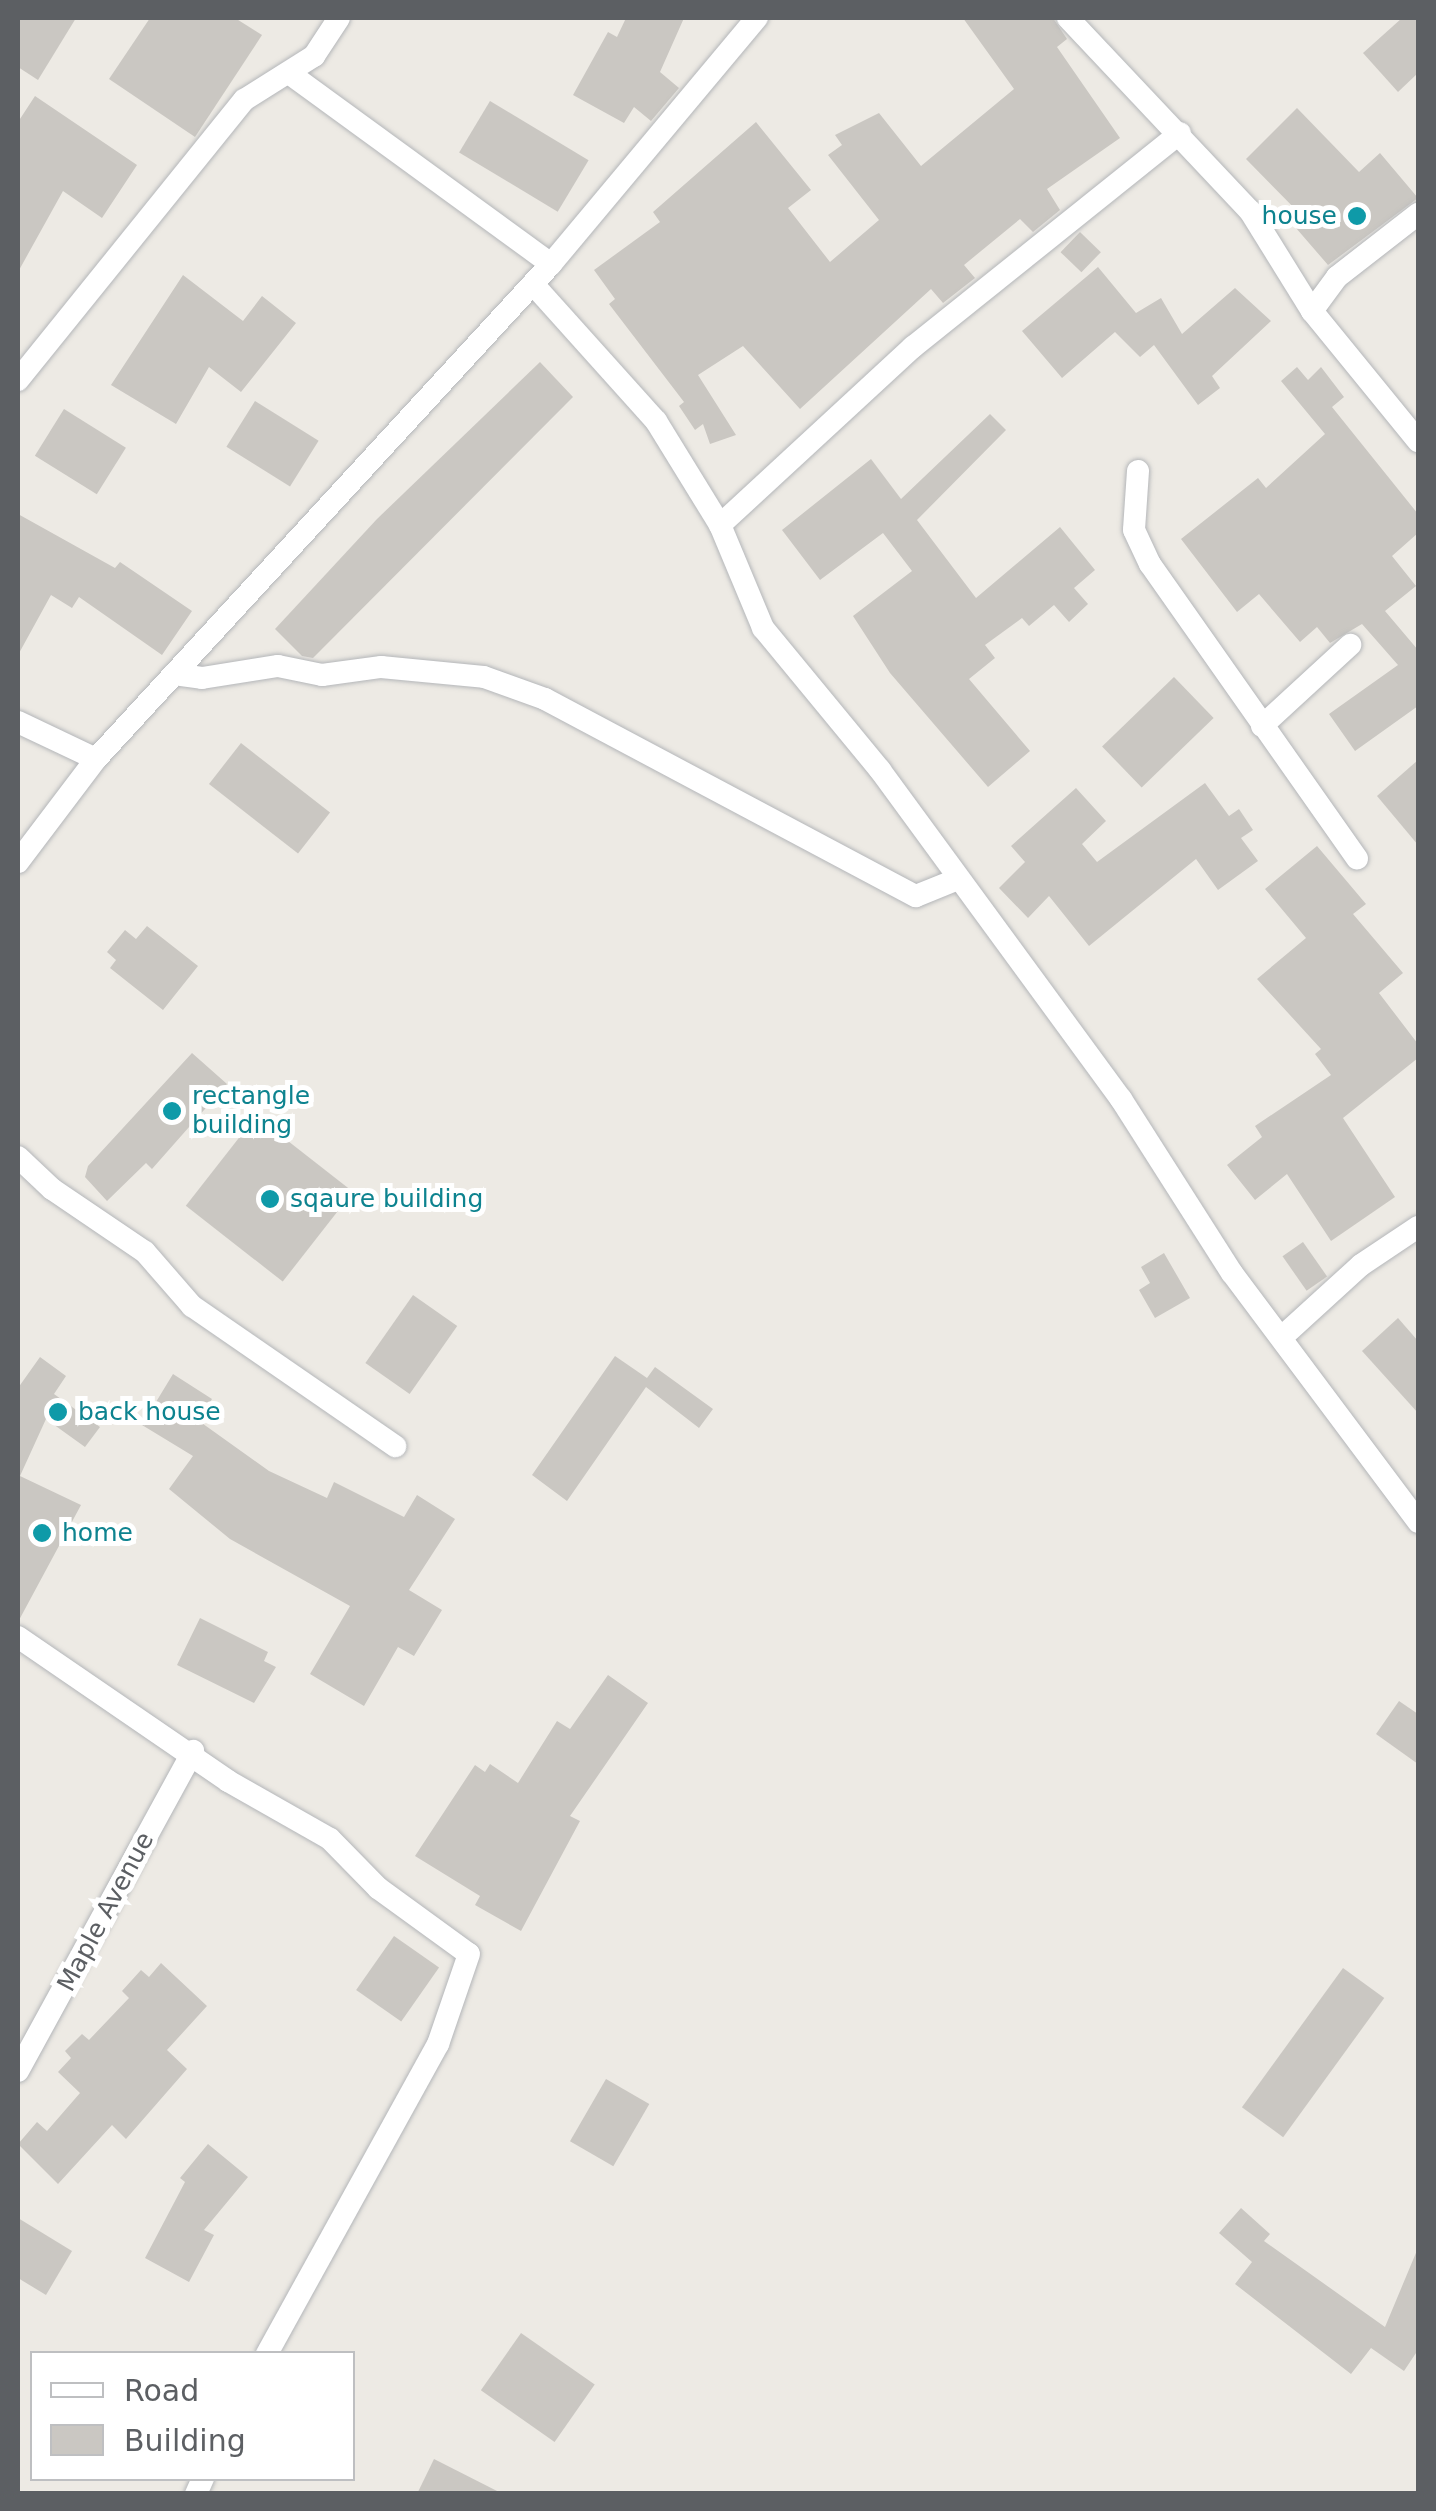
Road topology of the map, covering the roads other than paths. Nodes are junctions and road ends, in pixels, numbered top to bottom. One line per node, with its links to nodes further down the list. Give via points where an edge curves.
1 (339, 18): 4 (street, via 314,56)
2 (758, 18): 7 (street)
3 (1068, 18): 5 (street)
4 (290, 73): 7 (street); 10 (street, via 244,100)
5 (1180, 132): 9 (street, via 1250,211); 13 (street, via 913,348)
6 (1418, 214): 9 (street, via 1338,277)
7 (551, 264): 8 (street)
8 (532, 284): 13 (street, via 618,372); 15 (street)
9 (1312, 311): 11 (street)
10 (18, 380)
11 (1418, 441)
12 (1138, 471): 17 (street, via 1134,530 1150,564)
13 (720, 526): 21 (street, via 763,628 880,770)
14 (1350, 644): 17 (street)
15 (174, 674): 18 (street); 21 (street, via 202,678 278,666 322,675 381,667 484,677 545,699 916,896)
16 (18, 722): 18 (street)
17 (1262, 726): 19 (street)
18 (96, 760): 20 (street)
19 (1358, 860)
20 (18, 862)
21 (958, 879): 24 (street, via 1121,1099 1168,1182)
22 (18, 1156): 25 (street, via 52,1189 145,1252 192,1306)
23 (1418, 1227): 24 (street, via 1361,1266)
24 (1282, 1337): 26 (street)
25 (395, 1446)
26 (1418, 1522)
27 (18, 1637): 28 (street)
28 (193, 1752): 29 (street, Maple Avenue); 30 (street, via 228,1781 330,1838 378,1888 469,1954 438,2044)
29 (18, 2071)
30 (269, 2351)

